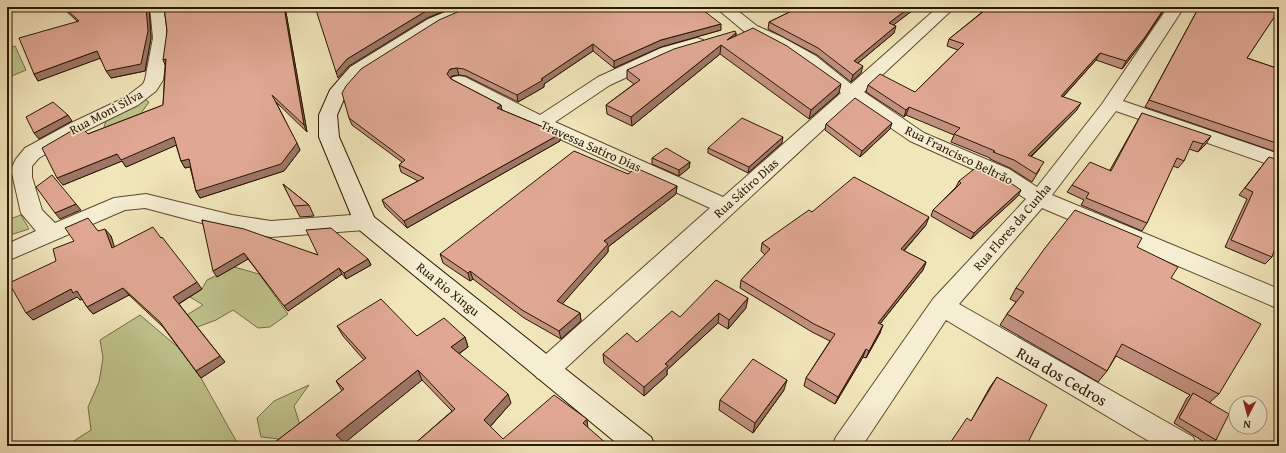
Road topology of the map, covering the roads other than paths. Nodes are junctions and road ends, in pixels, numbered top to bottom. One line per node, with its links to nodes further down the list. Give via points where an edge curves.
1 (158, 7): 15 (street, Rua Moni Silva, via 161,38 154,80 150,87 132,101 78,127 32,154 23,164 22,177 32,213)
2 (470, 7): 14 (street, Rua Rio Xingu, via 434,22 356,71 340,90 328,115 329,137)
3 (725, 7): 6 (street, Rua Francisco Beltrão)
4 (947, 7): 8 (street, Rua Sátiro Dias)
5 (1176, 7): 9 (street, Rua Flores da Cunha)
6 (751, 29): 8 (street, Rua Francisco Beltrão, via 810,60); 10 (street, via 667,52 604,82)
7 (458, 81): 10 (street, Travessa Satiro Dias)
8 (852, 92): 12 (street, Rua Francisco Beltrão, via 917,137 1002,174); 13 (street, Rua Sátiro Dias)
9 (1112, 103): 11 (street); 12 (street, Rua Flores da Cunha)
10 (541, 123): 13 (street, Travessa Satiro Dias)
11 (1279, 161)
12 (1039, 198): 17 (street, Rua Francisco Beltrão); 18 (street, Rua Flores da Cunha)
13 (726, 207): 19 (street, Rua Sátiro Dias)
14 (365, 222): 15 (street, via 271,229 232,223 146,201 122,203); 19 (street, Rua Rio Xingu)
15 (51, 233): 16 (street)
16 (7, 253)
17 (1279, 299)
18 (942, 306): 21 (street, Rua Flores da Cunha); 22 (street, Rua dos Cedros)
19 (546, 370): 20 (street, Rua Rio Xingu)
20 (641, 446)
21 (846, 446)
22 (1183, 446)

